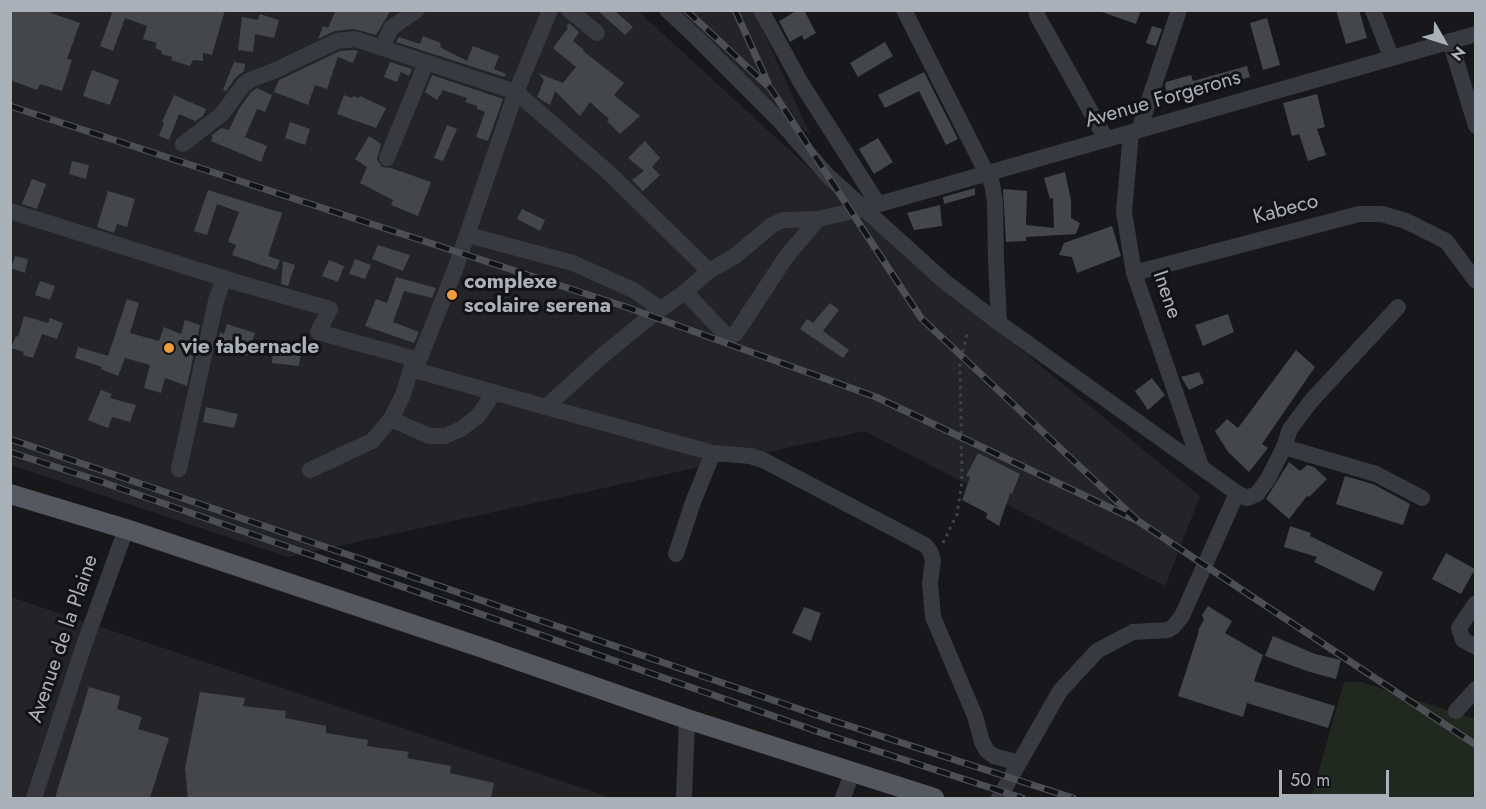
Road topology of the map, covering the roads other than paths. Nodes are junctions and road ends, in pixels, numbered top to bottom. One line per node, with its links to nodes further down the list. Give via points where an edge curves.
1 (417, 10): 13 (street, via 391,28)
2 (550, 10): 16 (street)
3 (569, 10): 10 (street)
4 (667, 10): 23 (street, via 779,120 828,176)
5 (761, 10): 23 (street)
6 (904, 10): 22 (street)
7 (1036, 10): 19 (street)
8 (1179, 10): 18 (street, Inene)
9 (1373, 10): 14 (street)
10 (597, 33)
11 (1476, 34): 12 (street, Avenue Forgerons)
12 (1450, 41): 14 (street, Avenue Forgerons); 17 (street)
13 (382, 48): 15 (street); 20 (street, via 355,39 337,40 250,80 222,114)
14 (1391, 57): 18 (street, Avenue Forgerons)
15 (426, 63): 16 (street); 21 (street)
16 (516, 92): 26 (street); 27 (street, via 608,172)
17 (1476, 126)
18 (1135, 131): 19 (street, Avenue Forgerons); 28 (street, Inene, via 1124,212)
19 (1106, 139): 22 (street, Avenue Forgerons)
20 (183, 144)
21 (387, 158)
22 (986, 172): 23 (street, Avenue Forgerons); 34 (street, via 995,202)
23 (870, 206): 25 (street, Avenue Forgerons); 34 (street, via 944,281)
24 (10, 211): 29 (street)
25 (818, 219): 27 (street, Avenue Forgerons, via 783,220 772,225 735,256); 31 (street, via 730,337)
26 (468, 235): 33 (street, via 573,263 633,290); 35 (street)
27 (709, 271): 31 (street, Avenue Forgerons)
28 (1134, 273): 30 (street, Kabeco, via 1359,213 1406,220 1446,241); 41 (street, Inene)
29 (224, 278): 35 (street, via 330,309 318,332); 42 (street)
30 (1476, 281)
31 (685, 291): 33 (street, Avenue Forgerons)
32 (1398, 307): 39 (street, via 1312,400 1290,429)
33 (661, 309): 37 (street, Avenue Forgerons)
34 (999, 323): 41 (street)
35 (415, 365): 36 (street); 38 (street)
36 (494, 393): 37 (street); 38 (street, via 478,416 445,436 429,436)
37 (546, 407): 40 (street)
38 (390, 419): 43 (street, via 372,441)
39 (1284, 447): 44 (street, via 1257,494 1247,498); 46 (street, via 1376,474)
40 (713, 453): 48 (street); 54 (street, via 763,460 925,545 933,560 933,617 982,742 994,756)
41 (1201, 466): 44 (street)
42 (179, 469)
43 (310, 470)
44 (1237, 493): 54 (street, via 1182,616 1168,630 1133,632 1097,651 1059,691)
45 (10, 494): 47 (main road)
46 (1422, 498)
47 (126, 529): 53 (main road); 56 (street, Avenue de la Plaine)
48 (676, 554)
49 (1476, 603): 50 (street, via 1459,628 1463,640)
50 (1476, 647)
51 (1476, 689): 52 (street)
52 (1456, 711)
53 (687, 719): 55 (main road); 57 (street)
54 (1019, 763): 60 (street)
55 (852, 772): 58 (street); 59 (main road)
56 (34, 798)
57 (684, 798)
58 (843, 798)
59 (934, 798)
60 (999, 798)

